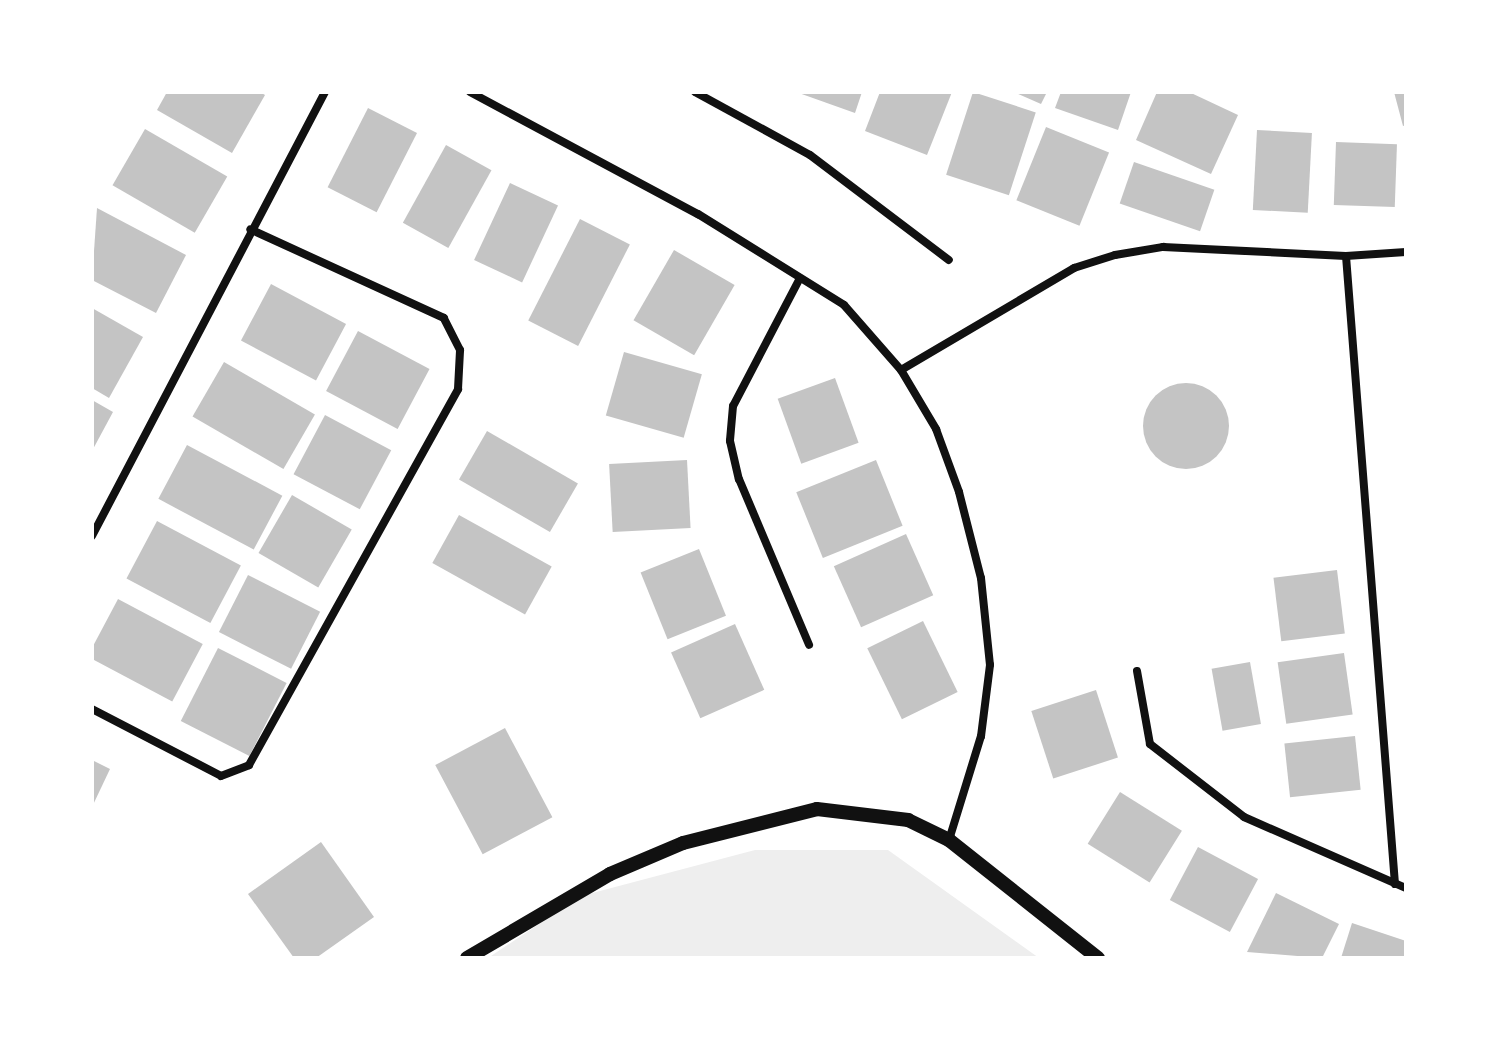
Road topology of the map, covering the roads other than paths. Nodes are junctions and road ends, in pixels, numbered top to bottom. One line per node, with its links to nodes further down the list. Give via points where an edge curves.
1 (325, 92): 4 (street)
2 (470, 92): 8 (street, via 698,214)
3 (695, 92): 7 (street, via 810,155)
4 (250, 229): 10 (street); 13 (street, via 444,318 460,350 458,389 249,765 221,776)
5 (1406, 252): 6 (street)
6 (1346, 256): 9 (street, via 1163,247 1115,255 1074,268); 15 (street)
7 (949, 260)
8 (800, 278): 9 (street, via 844,305); 11 (street, via 733,406 730,441 739,479)
9 (901, 370): 14 (street, via 936,429 959,492 981,578 990,665 981,736)
10 (92, 536)
11 (809, 645)
12 (1137, 671): 15 (street, via 1150,744 1244,817)
13 (92, 709)
14 (949, 840): 17 (street, via 865,811 817,809 757,819 610,874); 18 (street)
15 (1395, 884): 16 (street)
16 (1406, 888)
17 (467, 958)
18 (1098, 958)

